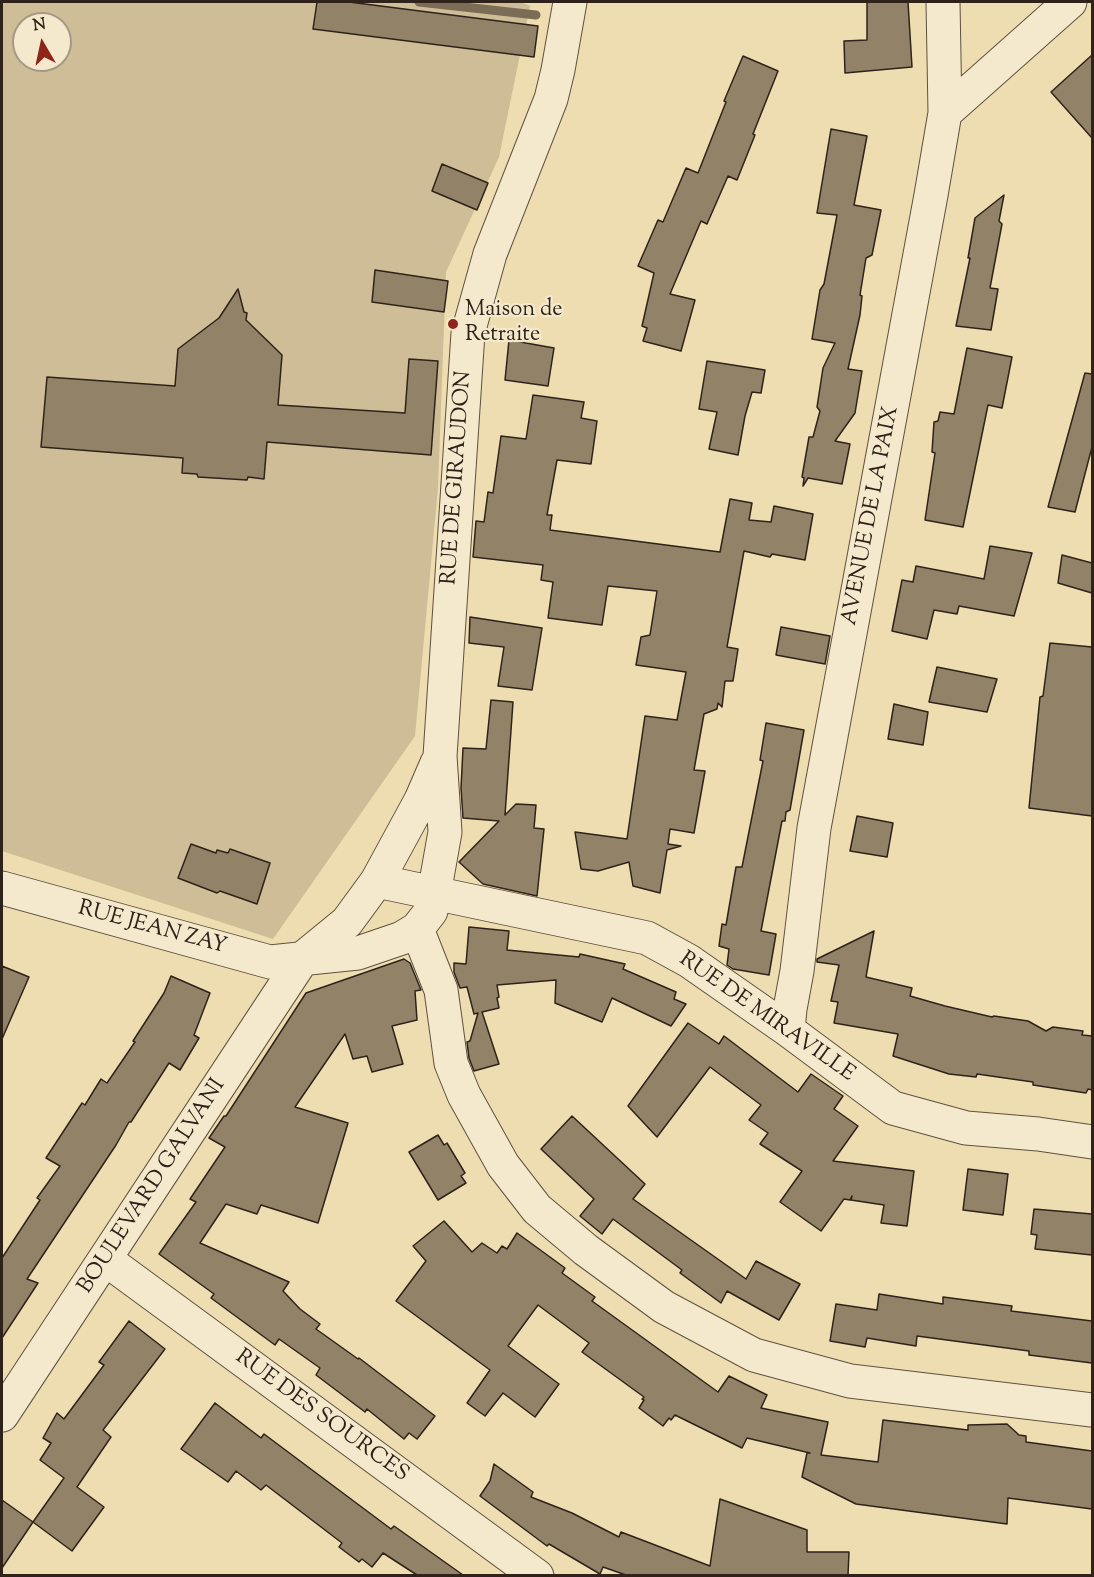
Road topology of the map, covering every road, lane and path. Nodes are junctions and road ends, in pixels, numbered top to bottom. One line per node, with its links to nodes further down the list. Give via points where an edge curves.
1 (570, 2): 5 (street, RUE DE GIRAUDON, via 551,99 490,254 468,333)
2 (943, 2): 4 (street, AVENUE DE LA PAIX)
3 (1070, 2): 4 (street)
4 (945, 113): 13 (street, AVENUE DE LA PAIX, via 814,828)
5 (440, 756): 6 (street, RUE DE GIRAUDON); 8 (street, RUE DE GIRAUDON, via 445,832)
6 (377, 880): 8 (street, RUE DE MIRAVILLE); 9 (street, RUE DE GIRAUDON)
7 (2, 888): 12 (street, RUE JEAN ZAY, via 270,962)
8 (436, 892): 10 (street, via 431,911); 13 (street, RUE DE MIRAVILLE, via 647,938 689,961)
9 (347, 922): 11 (street, via 359,937); 12 (street, RUE DE GIRAUDON)
10 (417, 929): 11 (street); 16 (street, via 441,990 451,1063 503,1165 537,1209 664,1307 754,1355 850,1381)
11 (380, 946): 12 (street, via 358,953)
12 (303, 958): 15 (street, BOULEVARD GALVANI)
13 (788, 1030): 14 (street, RUE DE MIRAVILLE, via 893,1108 966,1128)
14 (1092, 1142)
15 (105, 1259): 17 (street, BOULEVARD GALVANI); 18 (street, RUE DES SOURCES)
16 (1092, 1410)
17 (2, 1414)
18 (537, 1575)

